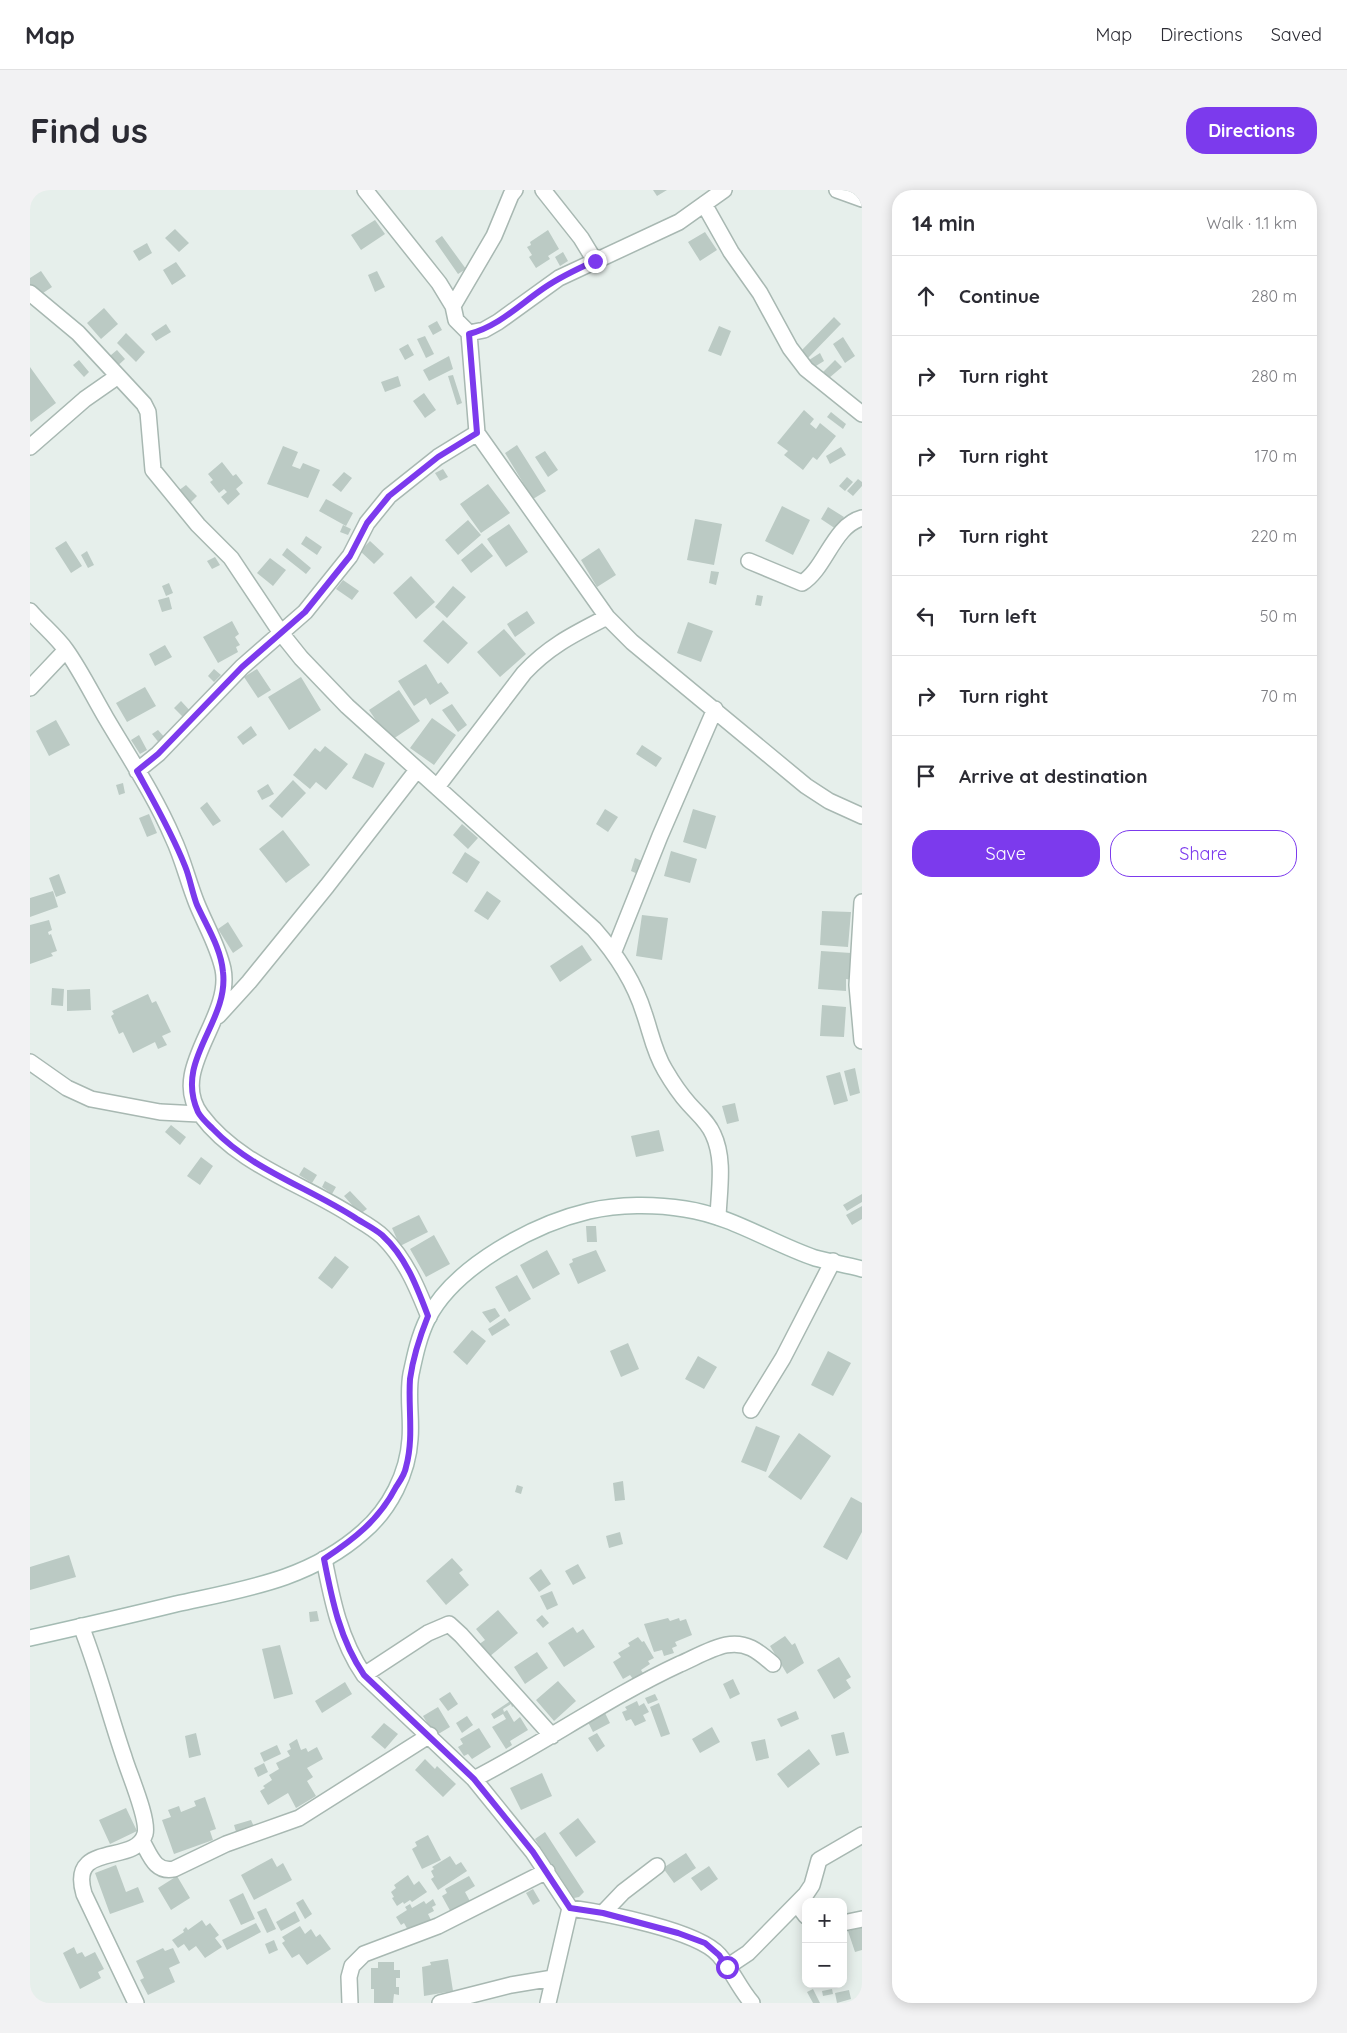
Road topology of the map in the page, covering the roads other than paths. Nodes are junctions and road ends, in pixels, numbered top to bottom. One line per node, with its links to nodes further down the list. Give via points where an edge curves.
1 (365, 190): 10 (street, via 439,283)
2 (516, 190): 10 (street, via 494,236)
3 (543, 190): 8 (street)
4 (724, 190): 7 (street)
5 (837, 190): 6 (street)
6 (862, 199)
7 (704, 204): 8 (street, via 679,222); 13 (street, via 790,348 806,369)
8 (595, 261): 11 (street, via 544,288 498,322)
9 (30, 293): 12 (street, via 78,333)
10 (453, 306): 11 (street, via 456,320)
11 (469, 334): 14 (street)
12 (118, 376): 15 (street); 20 (street, via 148,412 153,470 198,525 231,558)
13 (862, 414)
14 (477, 433): 19 (street); 20 (street, via 438,457 389,496 367,523 350,556 324,591)
15 (30, 447)
16 (862, 518): 17 (street, via 845,528 811,577 802,583)
17 (748, 561)
18 (30, 611): 21 (street)
19 (607, 617): 23 (street, via 632,642); 26 (street, via 558,642 540,656)
20 (281, 633): 24 (street, via 328,687); 25 (street, via 210,697 178,733)
21 (66, 650): 22 (street); 25 (street)
22 (30, 688)
23 (715, 709): 27 (street, via 806,786); 29 (street)
24 (417, 770): 26 (street); 31 (street, via 249,982)
25 (137, 771): 31 (street, via 172,835 224,971 223,993)
26 (437, 787): 29 (street, via 594,929)
27 (862, 816)
28 (862, 902): 30 (street)
29 (614, 951): 35 (street, via 634,987 665,1070 714,1134 720,1159)
30 (860, 984): 32 (street)
31 (215, 1019): 34 (street, via 192,1071 193,1098)
32 (862, 1041)
33 (30, 1062): 34 (street, via 67,1088 91,1099 160,1112)
34 (199, 1114): 38 (street, via 244,1155 382,1235 411,1273)
35 (718, 1217): 36 (street, via 816,1258); 38 (street, via 685,1209 646,1206 591,1210 549,1224 510,1242 476,1266 450,1288)
36 (833, 1261): 37 (street); 39 (street, via 783,1358)
37 (862, 1269)
38 (428, 1316): 40 (street, via 410,1379 410,1438 406,1468 375,1520 364,1532)
39 (751, 1410)
40 (324, 1559): 41 (street, via 308,1570 269,1583); 44 (street, via 343,1638)
41 (80, 1626): 42 (street); 49 (street, via 95,1662 139,1802 145,1825)
42 (30, 1638)
43 (773, 1664): 46 (street, via 754,1648 725,1645 657,1675)
44 (364, 1675): 45 (street); 46 (street, via 428,1633 449,1624)
45 (430, 1735): 47 (street); 49 (street, via 298,1818 226,1844 174,1869 160,1869)
46 (552, 1736): 47 (street)
47 (474, 1779): 51 (street)
48 (862, 1835): 52 (street, via 819,1860 812,1885)
49 (142, 1841): 60 (street, via 89,1863 81,1871 80,1880)
50 (657, 1866): 55 (street, via 623,1892)
51 (547, 1871): 53 (street); 61 (street, via 438,1926 357,1959 349,1977)
52 (797, 1904): 54 (street); 58 (street, via 748,1953)
53 (570, 1908): 55 (street); 59 (street)
54 (802, 1911)
55 (603, 1913): 58 (street, via 705,1943)
56 (862, 1919): 57 (street)
57 (847, 1922)
58 (727, 1967): 64 (street)
59 (554, 1978): 62 (street, via 511,1984); 63 (street)
60 (136, 2003)
61 (350, 2003)
62 (440, 2003)
63 (548, 2003)
64 (752, 2003)

